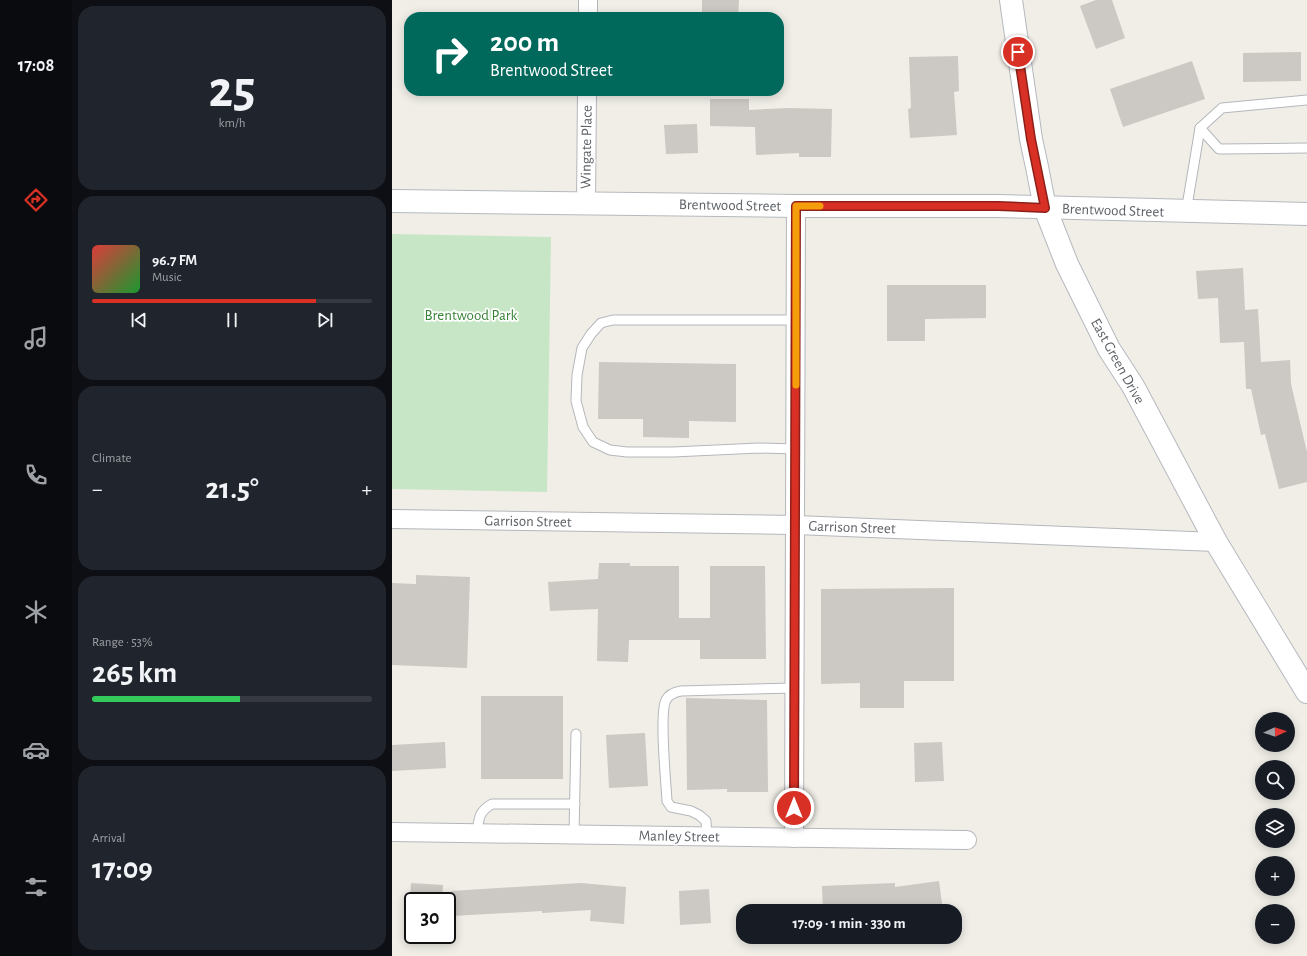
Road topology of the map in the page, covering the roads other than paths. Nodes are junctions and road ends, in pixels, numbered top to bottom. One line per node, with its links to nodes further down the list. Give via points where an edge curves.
1 (588, 0): 3 (street)
2 (1011, 0): 11 (main road, East Green Drive, via 1031,139)
3 (588, 12)
4 (587, 96): 9 (street, Wingate Place)
5 (1307, 100): 6 (lane, via 1222,108)
6 (1200, 128): 7 (lane, via 1219,149); 12 (lane)
7 (1307, 148)
8 (392, 201): 9 (main road, Brentwood Street)
9 (586, 204): 10 (main road, Brentwood Street)
10 (796, 206): 11 (main road, Brentwood Street); 14 (street)
11 (1045, 208): 12 (main road, Brentwood Street); 18 (main road, East Green Drive, via 1067,264 1109,350 1133,386)
12 (1186, 212): 13 (main road, Brentwood Street)
13 (1307, 214)
14 (796, 320): 15 (street); 15 (lane, via 613,320 601,323 582,348 576,401 583,427 594,442 610,450 673,452)
15 (796, 449): 17 (street)
16 (392, 519): 17 (street, Garrison Street)
17 (796, 525): 18 (street, Garrison Street); 19 (street)
18 (1216, 542): 20 (main road, East Green Drive)
19 (795, 688): 26 (lane, via 681,691 674,692 667,698 663,714 667,802 671,807 699,815 706,820); 27 (street)
20 (1307, 692)
21 (576, 734): 22 (lane)
22 (575, 804): 24 (lane, via 492,804 483,809); 25 (lane)
23 (392, 832): 24 (street, Manley Street)
24 (477, 833): 25 (street, Manley Street)
25 (574, 835): 26 (street, Manley Street)
26 (707, 837): 27 (street, Manley Street)
27 (794, 838): 28 (street, Manley Street)
28 (967, 840)

